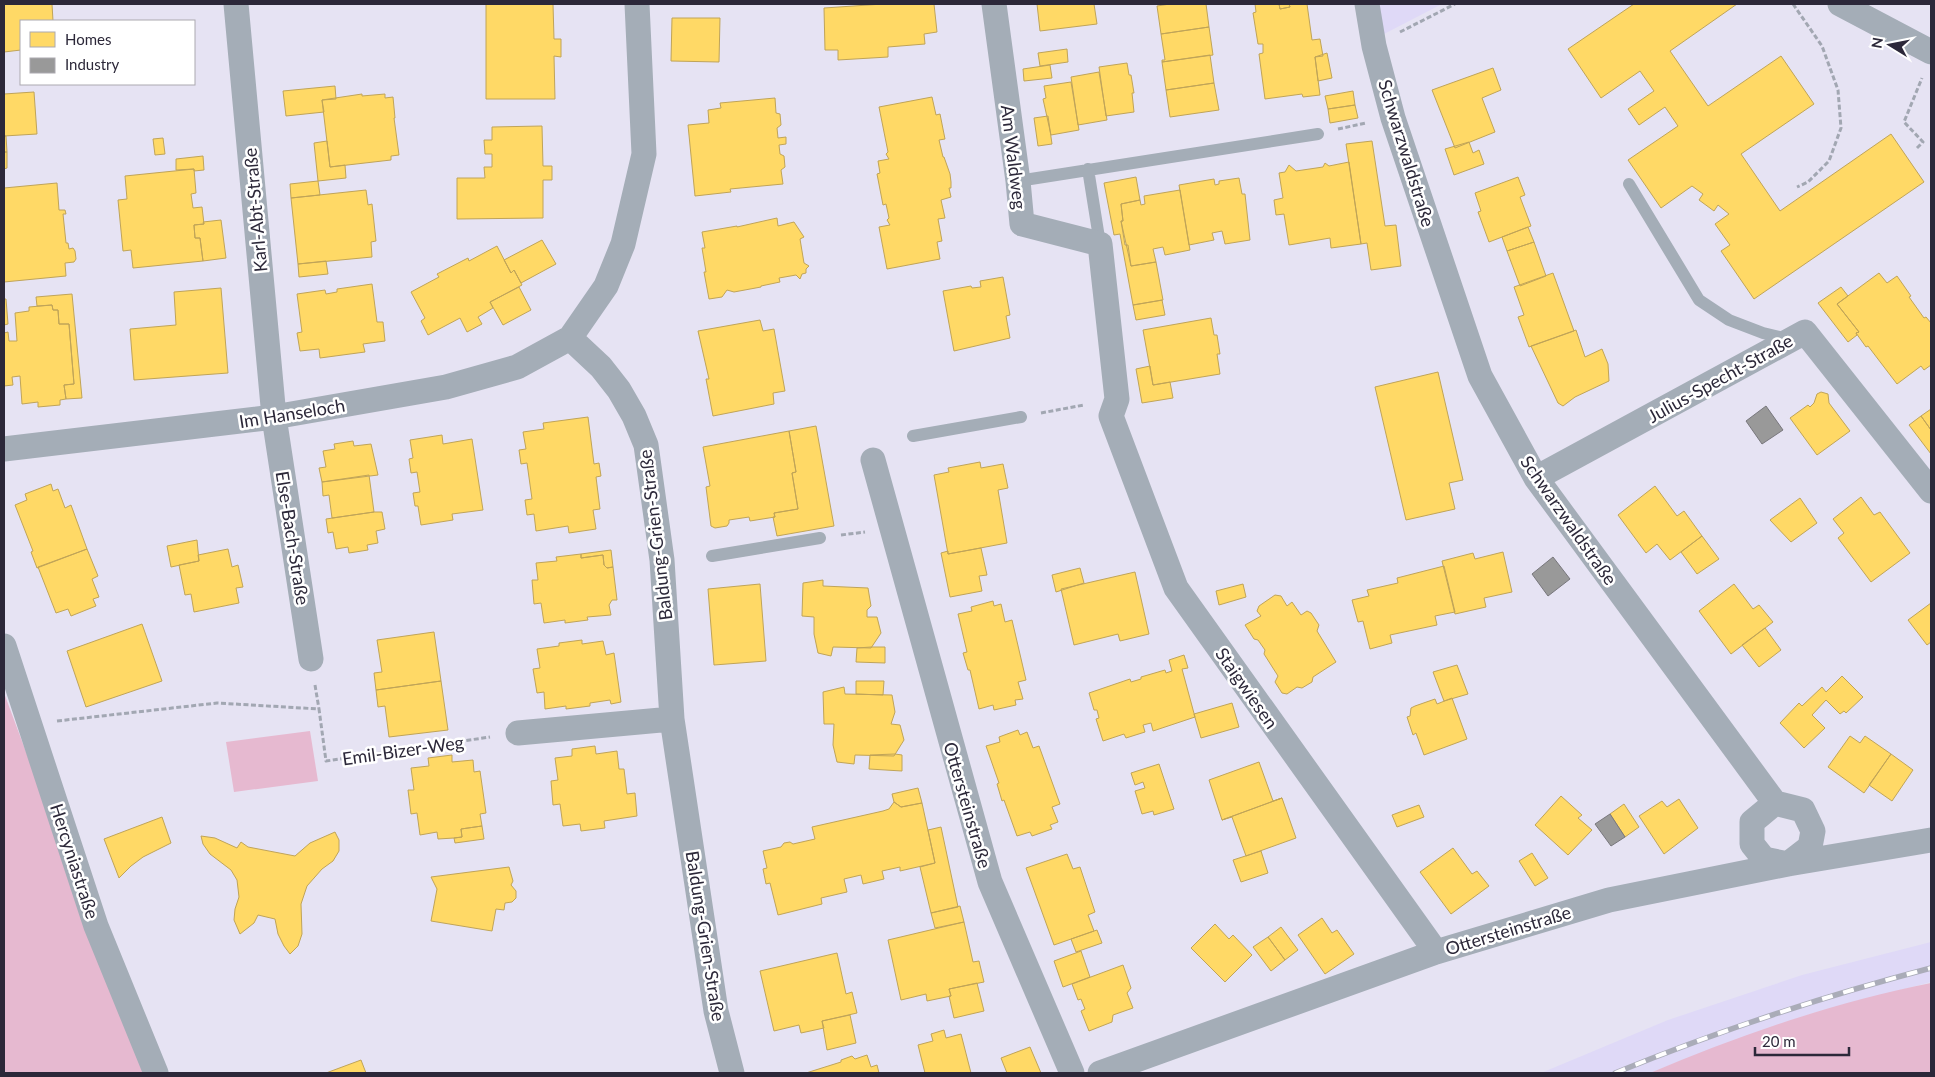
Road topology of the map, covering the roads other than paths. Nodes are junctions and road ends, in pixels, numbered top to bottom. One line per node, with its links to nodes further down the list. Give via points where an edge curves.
1 (236, 4): 14 (street, Karl-Abt-Straße)
2 (636, 4): 12 (street, via 644,154 623,244 606,286)
3 (994, 4): 9 (street, Am Waldweg)
4 (1367, 4): 19 (street, Schwarzwaldstraße, via 1374,46 1393,118 1480,376)
5 (1840, 4): 6 (street)
6 (1928, 62)
7 (1318, 134): 8 (lane)
8 (1088, 169): 9 (lane); 11 (lane)
9 (1018, 181): 11 (street, Am Waldweg, via 1022,224)
10 (1630, 184): 13 (lane, via 1699,300 1729,320)
11 (1100, 244): 30 (street, Staigwiesen, via 1117,399 1111,416 1176,588)
12 (570, 338): 14 (street, Im Hanseloch, via 517,367 446,387); 25 (street, Baldung-Grien-Straße, via 601,367 619,390 646,445 662,560)
13 (1791, 339): 19 (street, Julius-Specht-Straße); 20 (street, Julius-Specht-Straße, via 1805,332)
14 (274, 417): 17 (street, Im Hanseloch); 24 (street, Else-Bach-Straße)
15 (1021, 417): 16 (lane)
16 (913, 436)
17 (4, 449)
18 (872, 460): 33 (street, Ottersteinstraße, via 990,882)
19 (1536, 478): 27 (street, Schwarzwaldstraße)
20 (1931, 491)
21 (820, 538): 22 (lane)
22 (712, 556)
23 (4, 646): 31 (street, Hercyniastraße, via 96,926)
24 (311, 659)
25 (672, 719): 26 (street); 32 (street, Baldung-Grien-Straße, via 716,1010)
26 (518, 733)
27 (1775, 803): 29 (street, via 1752,822 1752,844 1764,859); 29 (street, via 1803,810 1813,830 1810,847)
28 (1931, 840): 29 (street, Ottersteinstraße)
29 (1788, 864): 30 (street, Ottersteinstraße, via 1609,900)
30 (1436, 952): 34 (street, Ottersteinstraße)
31 (156, 1073)
32 (732, 1073)
33 (1072, 1073)
34 (1100, 1073)

